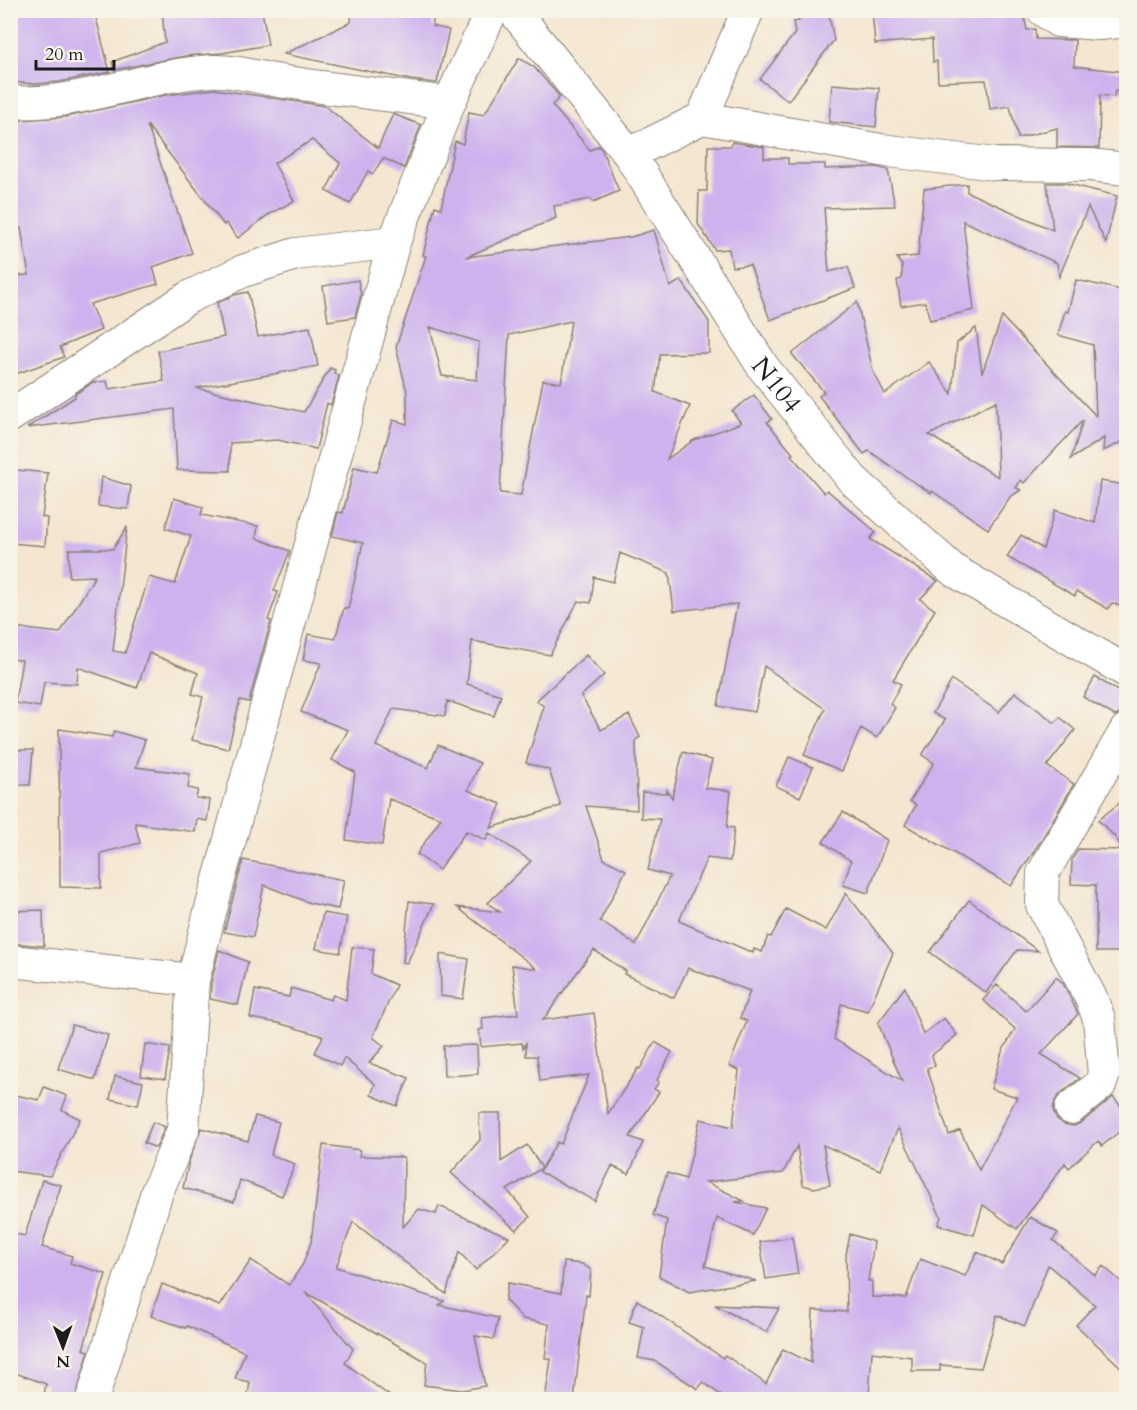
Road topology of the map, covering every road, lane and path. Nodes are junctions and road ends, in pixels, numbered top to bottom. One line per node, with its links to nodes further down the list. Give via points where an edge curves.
1 (748, 10): 7 (street)
2 (1043, 10): 4 (street, via 1058,21)
3 (512, 11): 6 (street); 8 (street, N104 / N104)
4 (1126, 21)
5 (10, 102): 6 (street, via 64,99 178,74 217,71)
6 (449, 103): 10 (street)
7 (702, 118): 8 (street); 9 (street, via 881,150 995,164)
8 (628, 154): 12 (street, N104 / N104, via 763,367 853,480 953,570)
9 (1126, 169)
10 (394, 242): 11 (street, via 296,254 243,272 189,297); 15 (street)
11 (10, 416)
12 (1126, 671)
13 (1126, 730): 16 (street, via 1043,873 1042,905 1099,1019 1104,1074 1100,1085)
14 (10, 961): 15 (street)
15 (193, 980): 17 (street, via 183,1131 157,1192)
16 (1071, 1108)
17 (92, 1400)

